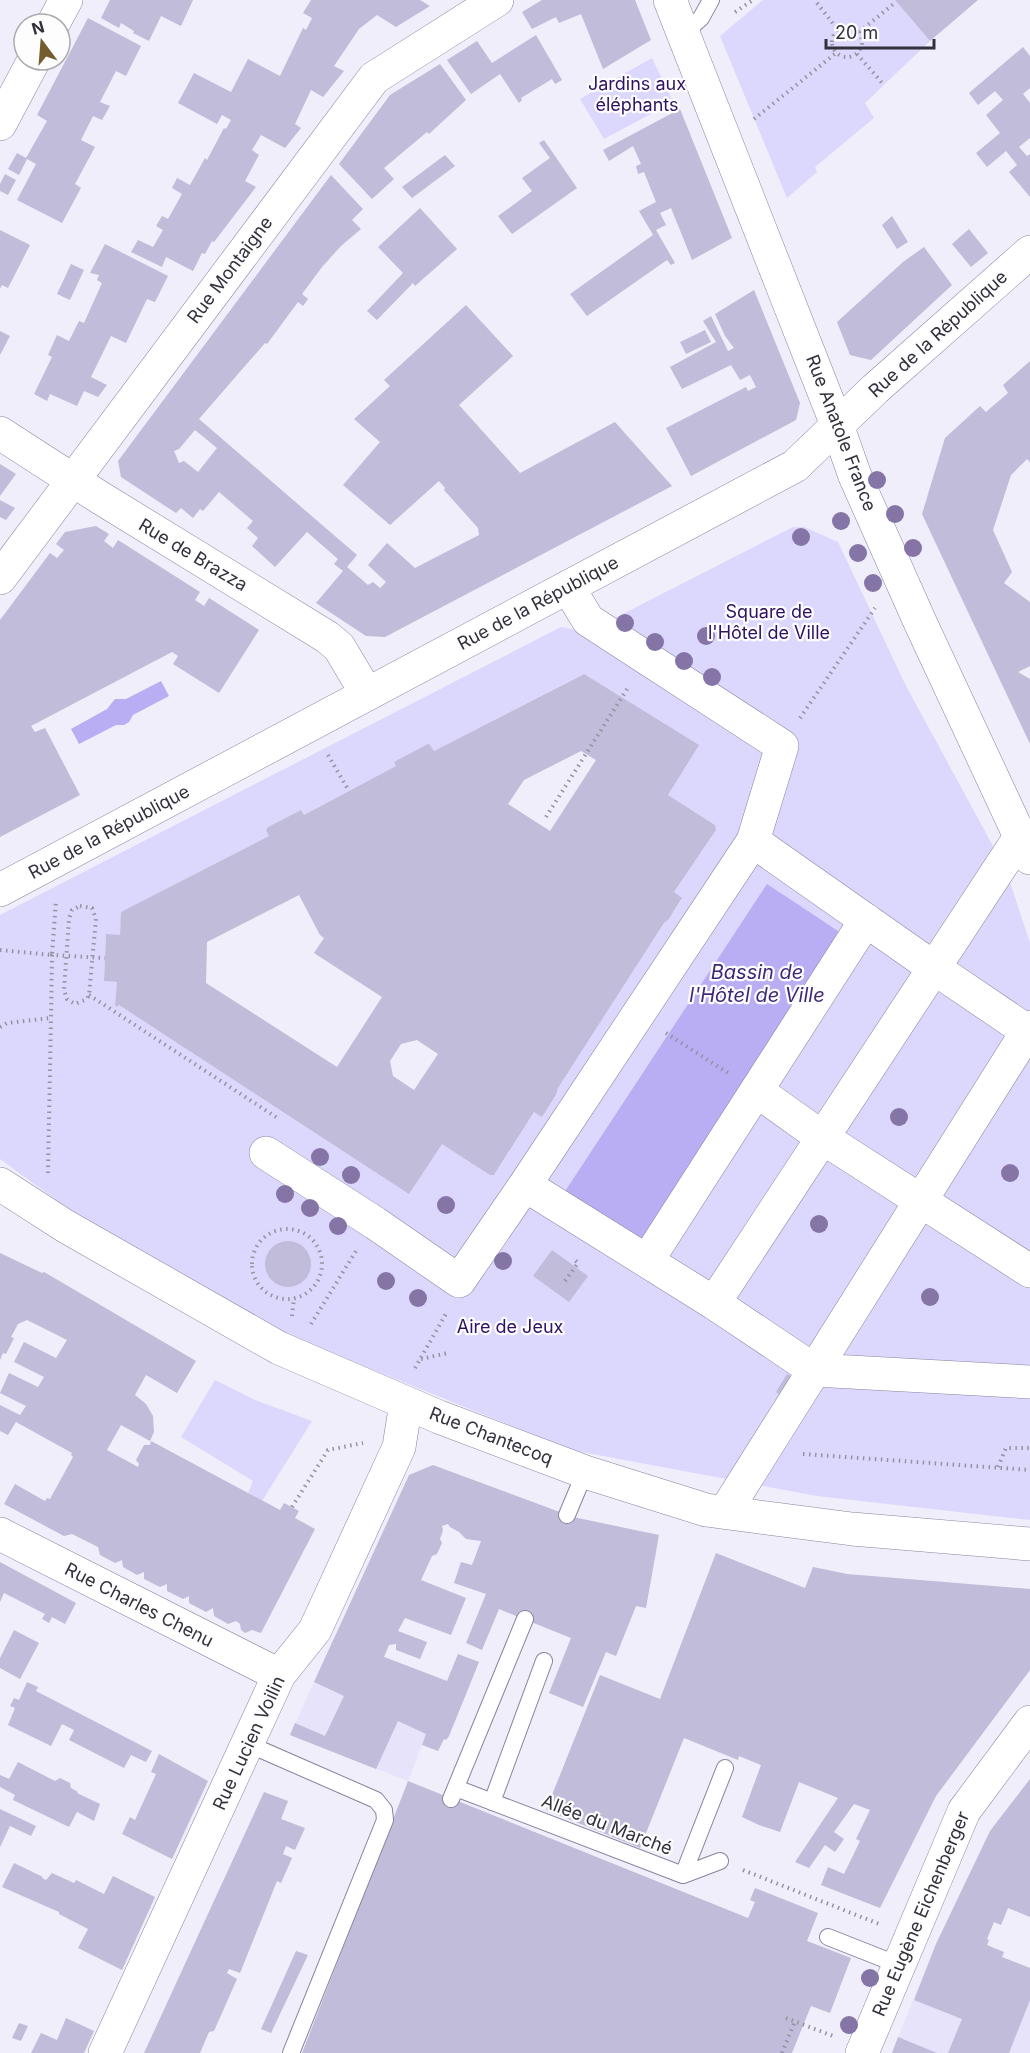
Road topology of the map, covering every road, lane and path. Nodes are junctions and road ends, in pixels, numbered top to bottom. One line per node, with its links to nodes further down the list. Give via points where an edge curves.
1 (497, 0): 18 (street, Rue Montaigne, via 374,78)
2 (670, 0): 8 (street, Rue Anatole France)
3 (711, 0): 8 (lane, via 701,18)
4 (896, 2): 7 (path)
5 (817, 3): 6 (path)
6 (838, 30): 7 (path, via 850,27); 9 (path, via 831,40)
7 (859, 32): 10 (path, via 862,43)
8 (683, 34): 14 (street, Rue Anatole France)
9 (836, 53): 10 (path, via 844,58); 14 (path)
10 (857, 54): 12 (path)
11 (28, 72): 13 (street)
12 (883, 84)
13 (0, 124)
14 (725, 142): 16 (street, Rue Anatole France)
15 (1030, 252): 16 (street, Rue de la République)
16 (837, 425): 20 (street, Rue de la République, via 795,466); 29 (street, Rue Anatole France, via 855,476)
17 (0, 433): 18 (street, Rue de Brazza)
18 (72, 480): 19 (street, Rue Montaigne); 23 (street, Rue de Brazza, via 327,637 339,647)
19 (0, 578)
20 (568, 587): 22 (street, via 588,620); 23 (street, Rue de la République)
21 (877, 606): 24 (path)
22 (647, 658): 24 (street); 27 (path)
23 (367, 694): 30 (street, Rue de la République)
24 (782, 746): 28 (street)
25 (328, 754): 26 (path)
26 (349, 791)
27 (546, 817)
28 (753, 841): 32 (street); 40 (street)
29 (1025, 848): 38 (street)
30 (0, 890)
31 (57, 896): 34 (path)
32 (866, 920): 38 (street); 44 (street)
33 (0, 950): 34 (path)
34 (52, 955): 35 (path); 41 (path)
35 (67, 956): 36 (path); 36 (path, via 72,910 89,906 96,919); 39 (path, via 67,999 75,1005)
36 (92, 957): 37 (path); 39 (path)
37 (105, 958)
38 (934, 968): 43 (street); 46 (street)
39 (89, 995): 45 (path)
40 (637, 1015): 44 (path); 50 (street)
41 (51, 1018): 42 (path); 48 (path)
42 (0, 1027)
43 (1029, 1032): 51 (street)
44 (757, 1091): 46 (street); 53 (street)
45 (286, 1123)
46 (823, 1138): 51 (street); 58 (street)
47 (266, 1153): 52 (street)
48 (48, 1182)
49 (0, 1184): 66 (street, Rue Chantecoq, via 64,1226 279,1348)
50 (525, 1185): 52 (street, via 459,1281); 53 (street)
51 (920, 1201): 55 (street); 64 (street)
52 (375, 1223): 61 (path)
53 (648, 1261): 58 (street)
54 (578, 1263): 56 (path)
55 (1030, 1271)
56 (565, 1281)
57 (294, 1298): 57 (path, via 317,1282 323,1264 321,1252 306,1234 283,1229 262,1239 253,1259 253,1270 263,1290 283,1299); 60 (path)
58 (714, 1303): 64 (street)
59 (449, 1309): 63 (path)
60 (291, 1323)
61 (308, 1329)
62 (448, 1353): 63 (path)
63 (420, 1359): 66 (path)
64 (814, 1370): 65 (street); 69 (street)
65 (1030, 1382)
66 (408, 1389): 72 (street, Rue Chantecoq); 80 (street, Rue Lucien Voilin, via 399,1447 315,1630)
67 (368, 1442): 73 (path, via 328,1449)
68 (1030, 1448): 70 (path, via 1006,1448)
69 (763, 1451): 70 (path); 74 (street)
70 (998, 1467): 71 (path)
71 (1030, 1470)
72 (585, 1472): 74 (street, Rue Chantecoq, via 706,1510); 75 (lane)
73 (292, 1507)
74 (725, 1512): 77 (street, Rue Chantecoq, via 852,1529)
75 (567, 1515)
76 (0, 1534): 80 (street, Rue Charles Chenu)
77 (1030, 1544)
78 (525, 1619): 84 (lane, Allée du Marché, via 454,1793)
79 (544, 1661): 84 (lane)
80 (279, 1675): 82 (street, Rue Lucien Voilin)
81 (1030, 1722): 88 (street, Rue Eugène Eichenberger, via 964,1811)
82 (248, 1744): 92 (street, Rue Lucien Voilin); 93 (lane, via 375,1800 384,1810 385,1820)
83 (725, 1768): 86 (lane)
84 (492, 1802): 86 (lane, Allée du Marché)
85 (720, 1861): 86 (lane, Allée du Marché); 88 (path)
86 (683, 1875)
87 (828, 1936): 88 (lane)
88 (905, 1951): 91 (street, Rue Eugène Eichenberger)
89 (786, 2018): 90 (path)
90 (795, 2022): 91 (path); 94 (path)
91 (863, 2050)
92 (105, 2053)
93 (291, 2053)
94 (782, 2053)

